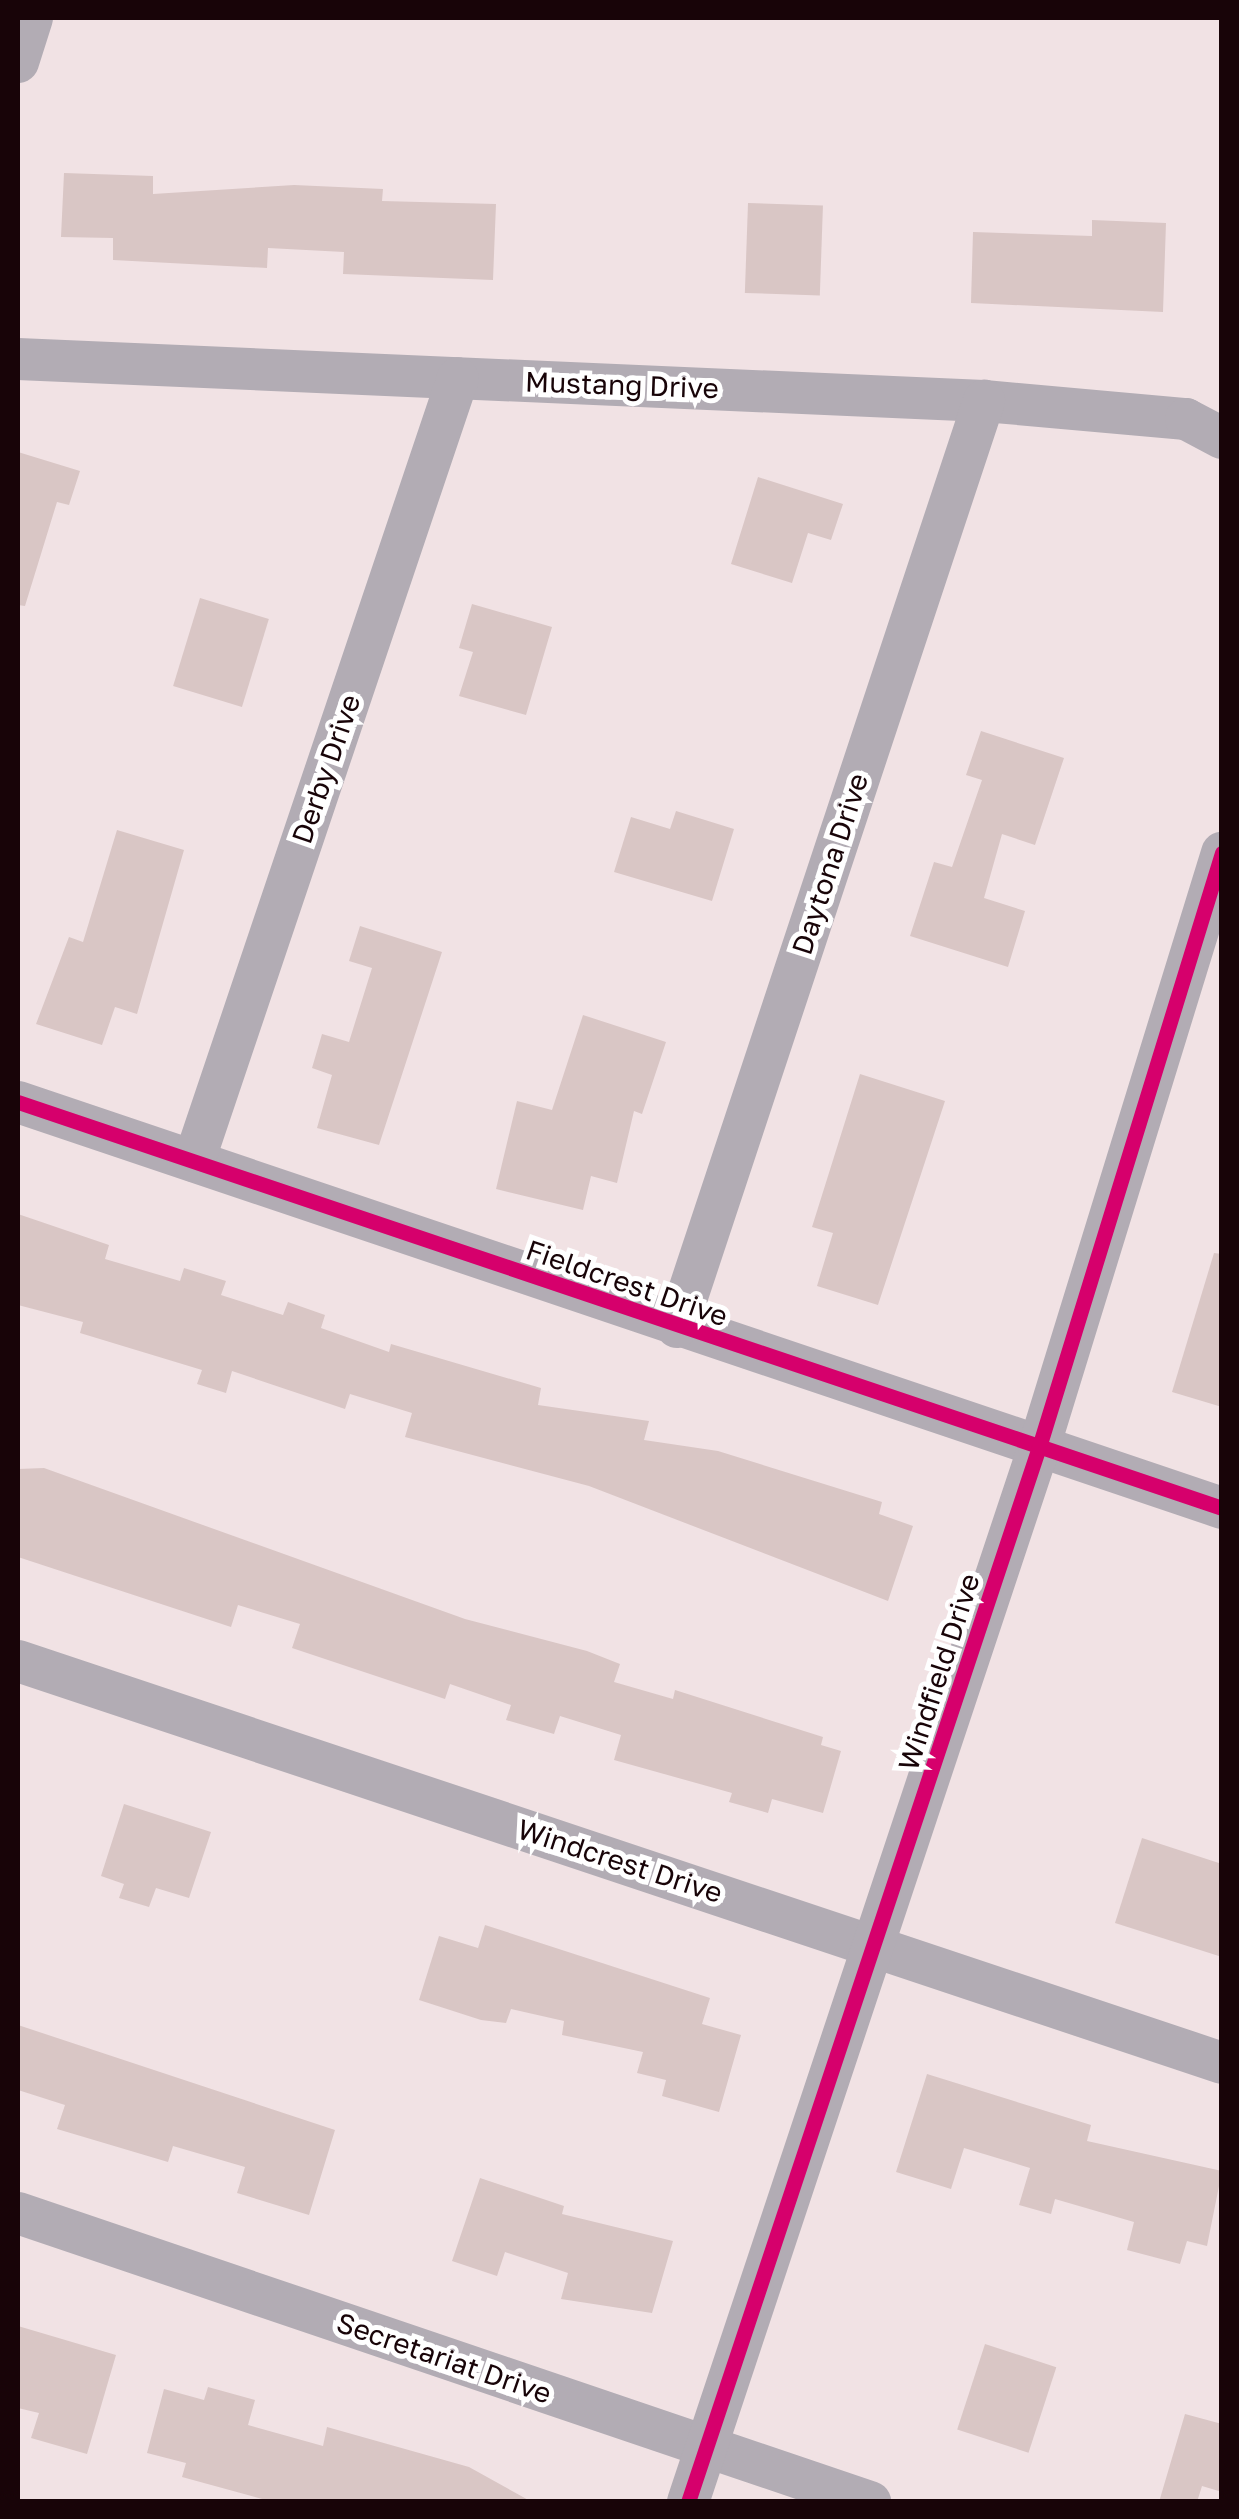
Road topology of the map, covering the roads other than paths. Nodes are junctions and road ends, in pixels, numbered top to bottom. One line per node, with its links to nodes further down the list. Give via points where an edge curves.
1 (32, 18): 2 (street)
2 (18, 62)
3 (18, 359): 4 (street, Mustang Drive)
4 (458, 378): 5 (street, Mustang Drive); 9 (street, Derby Drive)
5 (984, 401): 6 (street, Mustang Drive, via 1186,420); 10 (street, Daytona Drive)
6 (1222, 438)
7 (1222, 853): 11 (street, Windfield Drive)
8 (18, 1102): 9 (street, Fieldcrest Drive)
9 (194, 1160): 10 (street, Fieldcrest Drive)
10 (677, 1327): 11 (street, Fieldcrest Drive)
11 (1039, 1447): 12 (street, Fieldcrest Drive); 14 (street, Windfield Drive)
12 (1222, 1508)
13 (18, 1662): 14 (street, Windcrest Drive)
14 (876, 1946): 15 (street, Windcrest Drive); 17 (street, Windfield Drive)
15 (1222, 2063)
16 (18, 2213): 17 (street, Secretariat Drive)
17 (706, 2446): 18 (street, Windfield Drive); 19 (street, Secretariat Drive)
18 (688, 2502)
19 (870, 2502)

